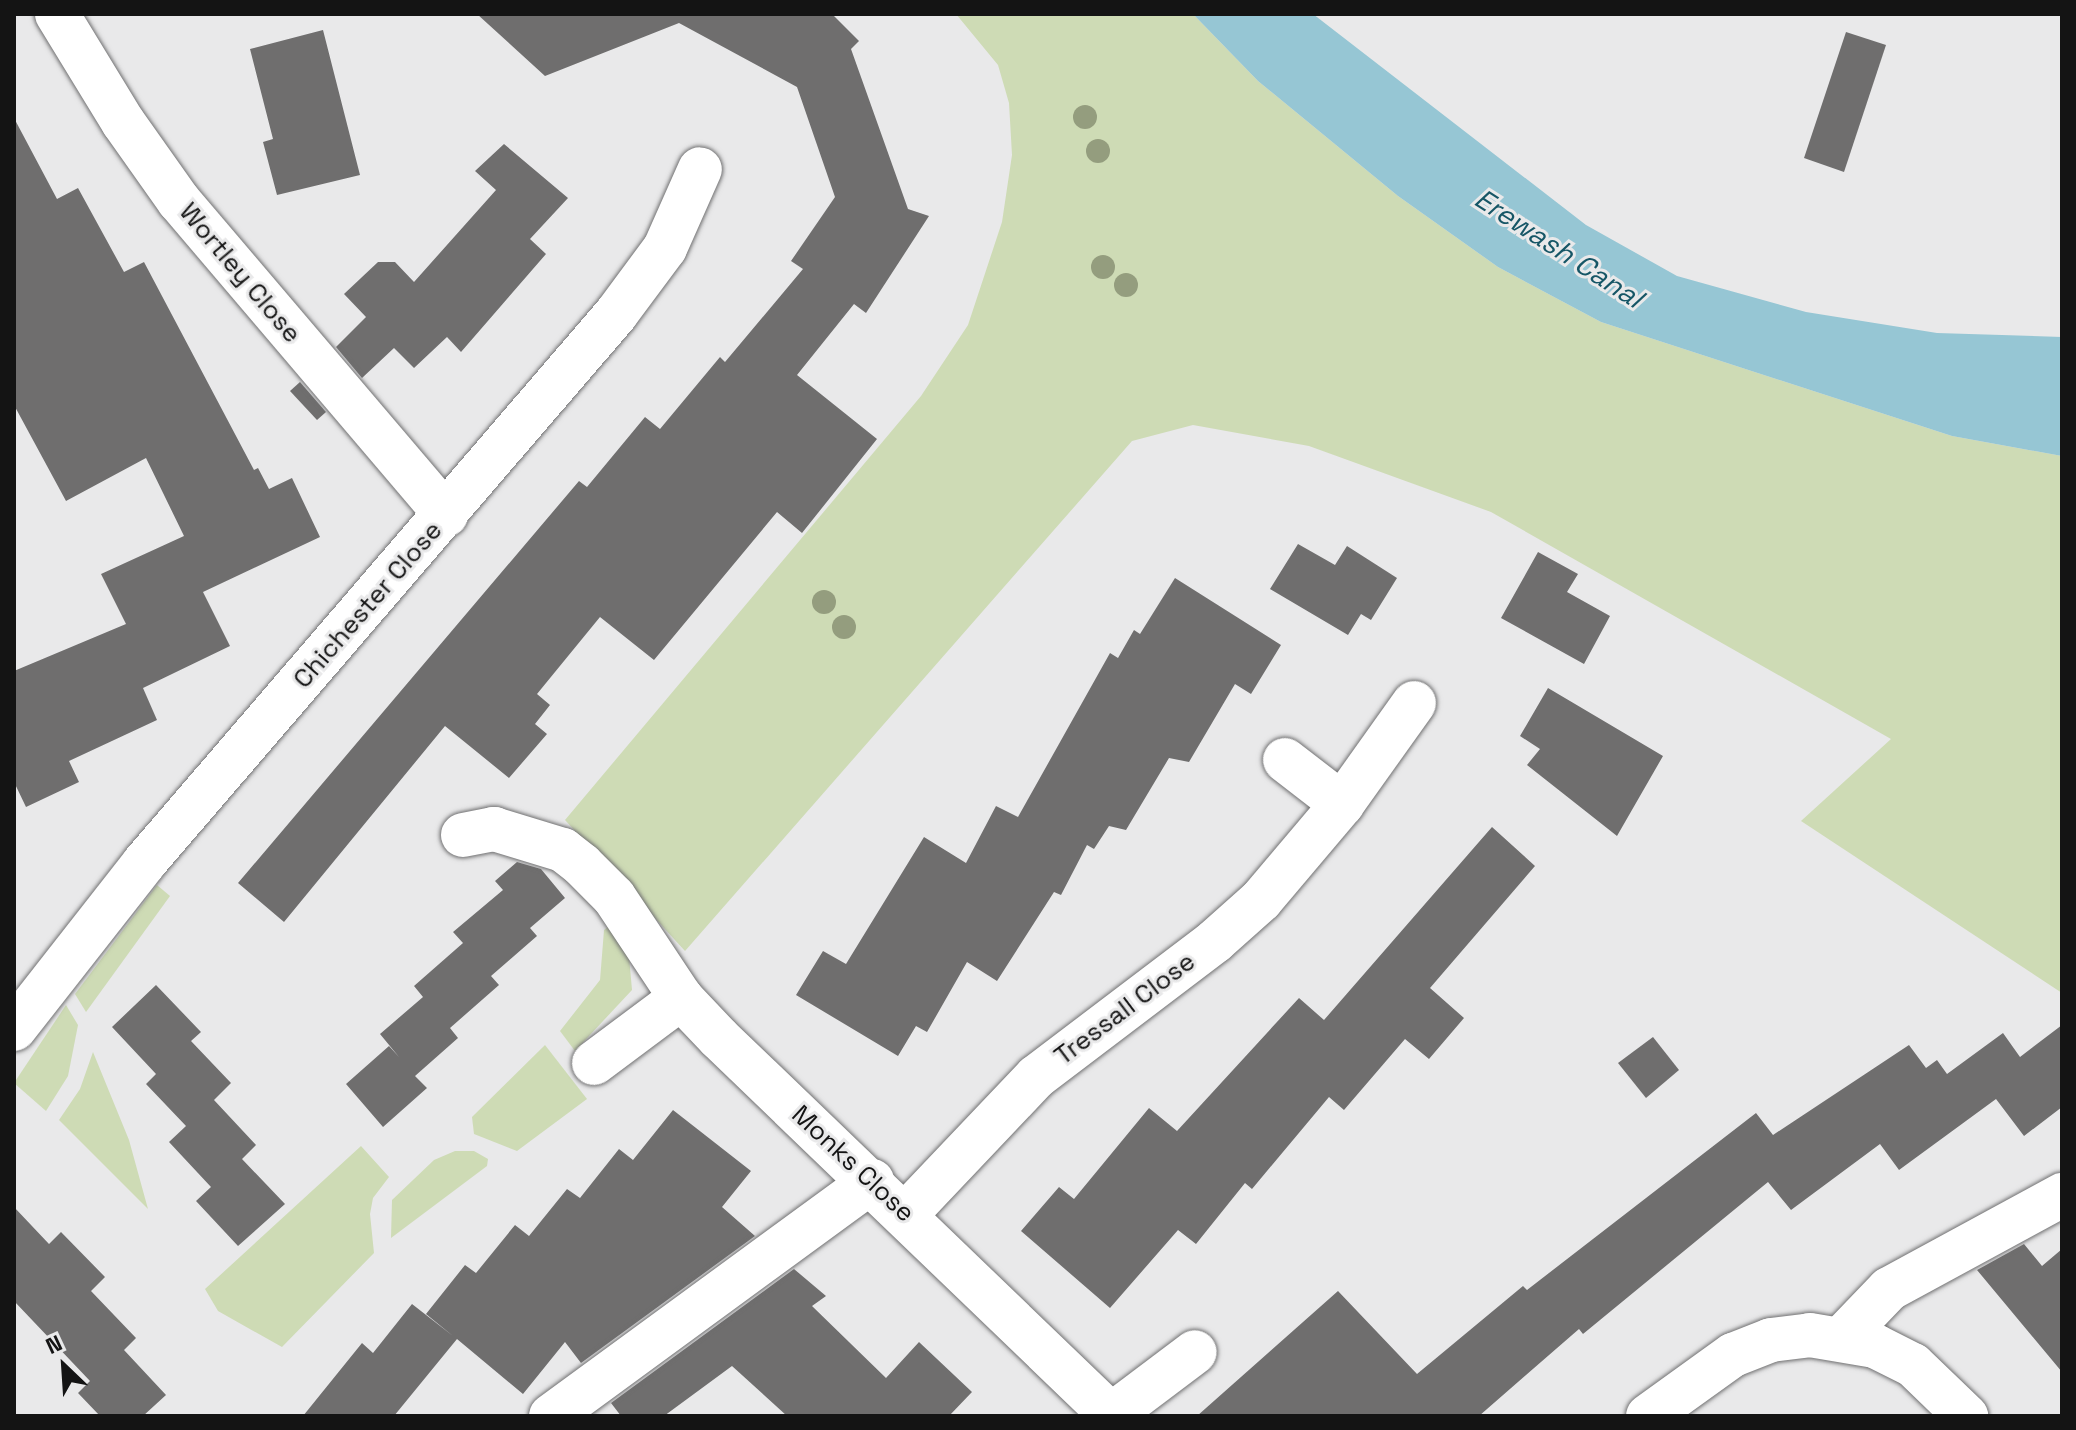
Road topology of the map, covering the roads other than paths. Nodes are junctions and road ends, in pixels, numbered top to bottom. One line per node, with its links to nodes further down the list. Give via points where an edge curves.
1 (57, 14): 3 (street, Wortley Close, via 179,201)
2 (700, 169): 3 (street, Chichester Close, via 687,207 648,273)
3 (446, 515): 9 (street, Chichester Close, via 144,863)
4 (1414, 703): 6 (street, Tressall Close)
5 (1285, 760): 6 (street)
6 (1342, 804): 13 (street, Tressall Close, via 1261,900 1036,1077)
7 (463, 835): 8 (street, Monks Close, via 494,829 563,850 614,897)
8 (681, 998): 10 (street); 11 (street, Monks Close)
9 (14, 1029)
10 (594, 1063)
11 (872, 1181): 13 (street, Monks Close); 16 (street)
12 (2062, 1195): 14 (street, via 1889,1289)
13 (906, 1214): 17 (street, Monks Close)
14 (1841, 1339): 18 (street, via 1810,1335 1771,1340 1733,1355); 19 (street, via 1875,1346 1913,1365)
15 (1195, 1352): 17 (street, Monks Close)
16 (551, 1416)
17 (1111, 1416)
18 (1648, 1416)
19 (1966, 1416)

